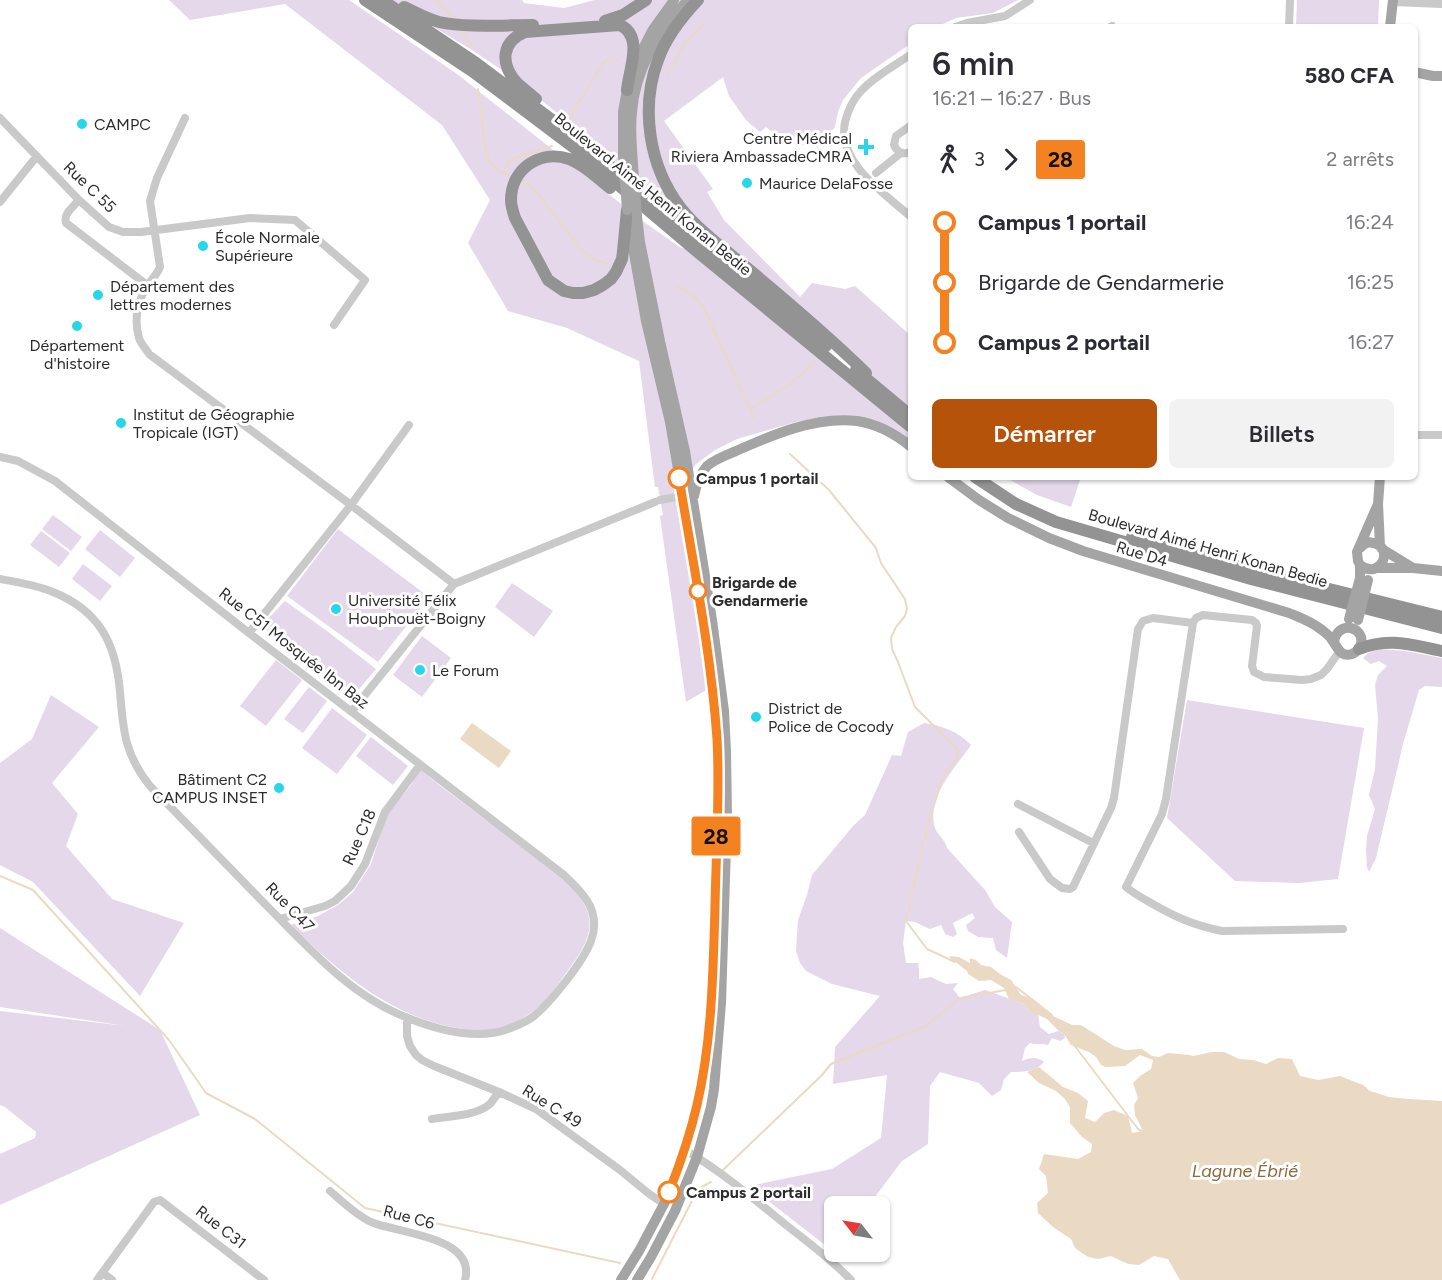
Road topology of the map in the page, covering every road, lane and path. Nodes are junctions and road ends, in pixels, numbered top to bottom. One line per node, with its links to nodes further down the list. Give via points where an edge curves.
1 (365, 0): 16 (highway, Boulevard Aimé Henri Konan Bedie)
2 (382, 0): 16 (highway, Boulevard Aimé Henri Konan Bedie, via 460,52)
3 (393, 0): 4 (highway, via 431,20 454,24 548,25 610,20)
4 (646, 0)
5 (674, 0): 20 (main road, via 643,47)
6 (688, 0): 30 (main road, bridge, via 659,37 637,84 632,113)
7 (698, 0): 36 (highway, via 665,43 651,84 649,126 663,179 693,220 832,340)
8 (1030, 0): 12 (street, via 1005,16)
9 (1290, 0): 13 (street)
10 (1393, 4): 11 (street); 14 (main road)
11 (1442, 4)
12 (964, 24)
13 (1289, 24)
14 (1392, 24)
15 (908, 56): 31 (street, via 858,94 844,127 854,163)
16 (474, 67): 24 (highway, Boulevard Aimé Henri Konan Bedie); 33 (highway, Boulevard Aimé Henri Konan Bedie)
17 (1418, 73): 18 (main road)
18 (1438, 76): 19 (main road)
19 (1418, 80)
20 (627, 90): 24 (highway, via 633,40 620,25 525,32 509,44 505,56 516,82); 30 (main road, bridge, via 623,155)
21 (0, 118): 26 (street, Rue C 55)
22 (185, 118): 32 (street, via 150,201)
23 (908, 129): 25 (street, via 894,140 896,149)
24 (587, 146): 36 (highway, Boulevard Aimé Henri Konan Bedie)
25 (906, 153): 27 (street)
26 (37, 156): 28 (street, Rue C 55); 29 (street)
27 (876, 173)
28 (79, 200): 32 (street, Rue C 55, via 109,227 123,232); 34 (street, via 66,216 66,223)
29 (0, 202)
30 (632, 213): 33 (highway, via 622,259 611,279 594,290 573,293 548,280 543,272 515,218 512,190 532,161 544,156 571,159 670,236); 48 (main road, via 646,321)
31 (908, 214)
32 (154, 230): 34 (street, via 159,267); 35 (street, Rue C 55, via 250,218 295,220 365,280)
33 (694, 249): 38 (highway, Boulevard Aimé Henri Konan Bedie)
34 (147, 285): 50 (street, via 137,321 138,337 149,354)
35 (334, 326)
36 (895, 402): 37 (highway, Boulevard Aimé Henri Konan Bedie)
37 (908, 413)
38 (908, 424)
39 (409, 425): 50 (street)
40 (1418, 435): 41 (street)
41 (1442, 435)
42 (908, 445): 48 (main road, via 888,430 857,421 803,426 714,461)
43 (0, 457): 64 (street, Rue C51 Mosquée Ibn Baz, via 18,461 55,481)
44 (952, 480): 65 (main road, Rue D4, via 1008,518 1049,538 1289,613 1325,632)
45 (980, 480): 63 (highway, Boulevard Aimé Henri Konan Bedie, via 1016,504 1056,522 1251,579)
46 (993, 480): 60 (highway, Boulevard Aimé Henri Konan Bedie, via 1020,497 1090,525)
47 (1380, 480): 49 (main road)
48 (687, 498): 59 (street, via 658,501); 79 (main road, via 717,755 707,1044); 80 (main road, via 720,670 726,751 719,1026 711,1107)
49 (1378, 504): 51 (main road); 52 (main road)
50 (351, 505): 59 (street); 64 (street)
51 (1359, 548): 52 (main road, via 1371,542); 53 (main road)
52 (1381, 548): 54 (main road); 55 (main road, via 1383,562)
53 (1360, 565): 55 (main road); 58 (main road)
54 (1413, 568): 55 (main road); 56 (main road)
55 (1375, 569): 58 (main road)
56 (1442, 571)
57 (0, 579): 74 (street, Rue C47, via 52,591 71,600 96,621 117,666 124,736 140,774)
58 (1364, 579): 62 (main road, bridge)
59 (454, 584): 68 (street)
60 (1442, 617)
61 (1193, 623): 65 (street, via 1203,615 1256,623 1252,666 1254,672 1264,677 1302,680 1321,675); 72 (street, via 1153,618 1143,621 1138,630 1114,798); 75 (street, via 1166,799 1126,887 1191,924 1222,931)
62 (1352, 624): 65 (main road, via 1338,632); 66 (main road, via 1361,638)
63 (1442, 628)
64 (249, 633): 68 (street, Rue C51 Mosquée Ibn Baz)
65 (1337, 647): 66 (main road, via 1350,655)
66 (1359, 649): 67 (highway, via 1390,642)
67 (1442, 651)
68 (352, 711): 69 (street, Rue C51 Mosquée Ibn Baz)
69 (420, 765): 73 (street, Rue C51 Mosquée Ibn Baz); 74 (street, Rue C18, via 385,812 365,864 351,886 325,906)
70 (1018, 804): 72 (street)
71 (1019, 832): 72 (street, via 1053,883 1066,890 1072,887)
72 (1093, 843)
73 (564, 875): 76 (street, Rue C47, via 589,903 594,930 583,957 539,1011 494,1033 441,1029)
74 (280, 919): 76 (street, Rue C47, via 346,982)
75 (1343, 928)
76 (407, 1018): 77 (street, Rue C 49, via 410,1046 422,1060)
77 (499, 1092): 78 (street, via 472,1113); 82 (street, Rue C 49, via 536,1109)
78 (432, 1119)
79 (685, 1150): 80 (street); 82 (main road)
80 (697, 1157): 88 (main road, via 675,1211); 89 (street, via 757,1201)
81 (330, 1191): 86 (street, Rue C6, via 374,1223 438,1240 461,1257 466,1268)
82 (664, 1204): 87 (main road)
83 (100, 1276): 84 (street); 85 (street, Rue C31, via 158,1200)
84 (112, 1280)
85 (264, 1280)
86 (465, 1280)
87 (621, 1280)
88 (637, 1280)
89 (851, 1280)

